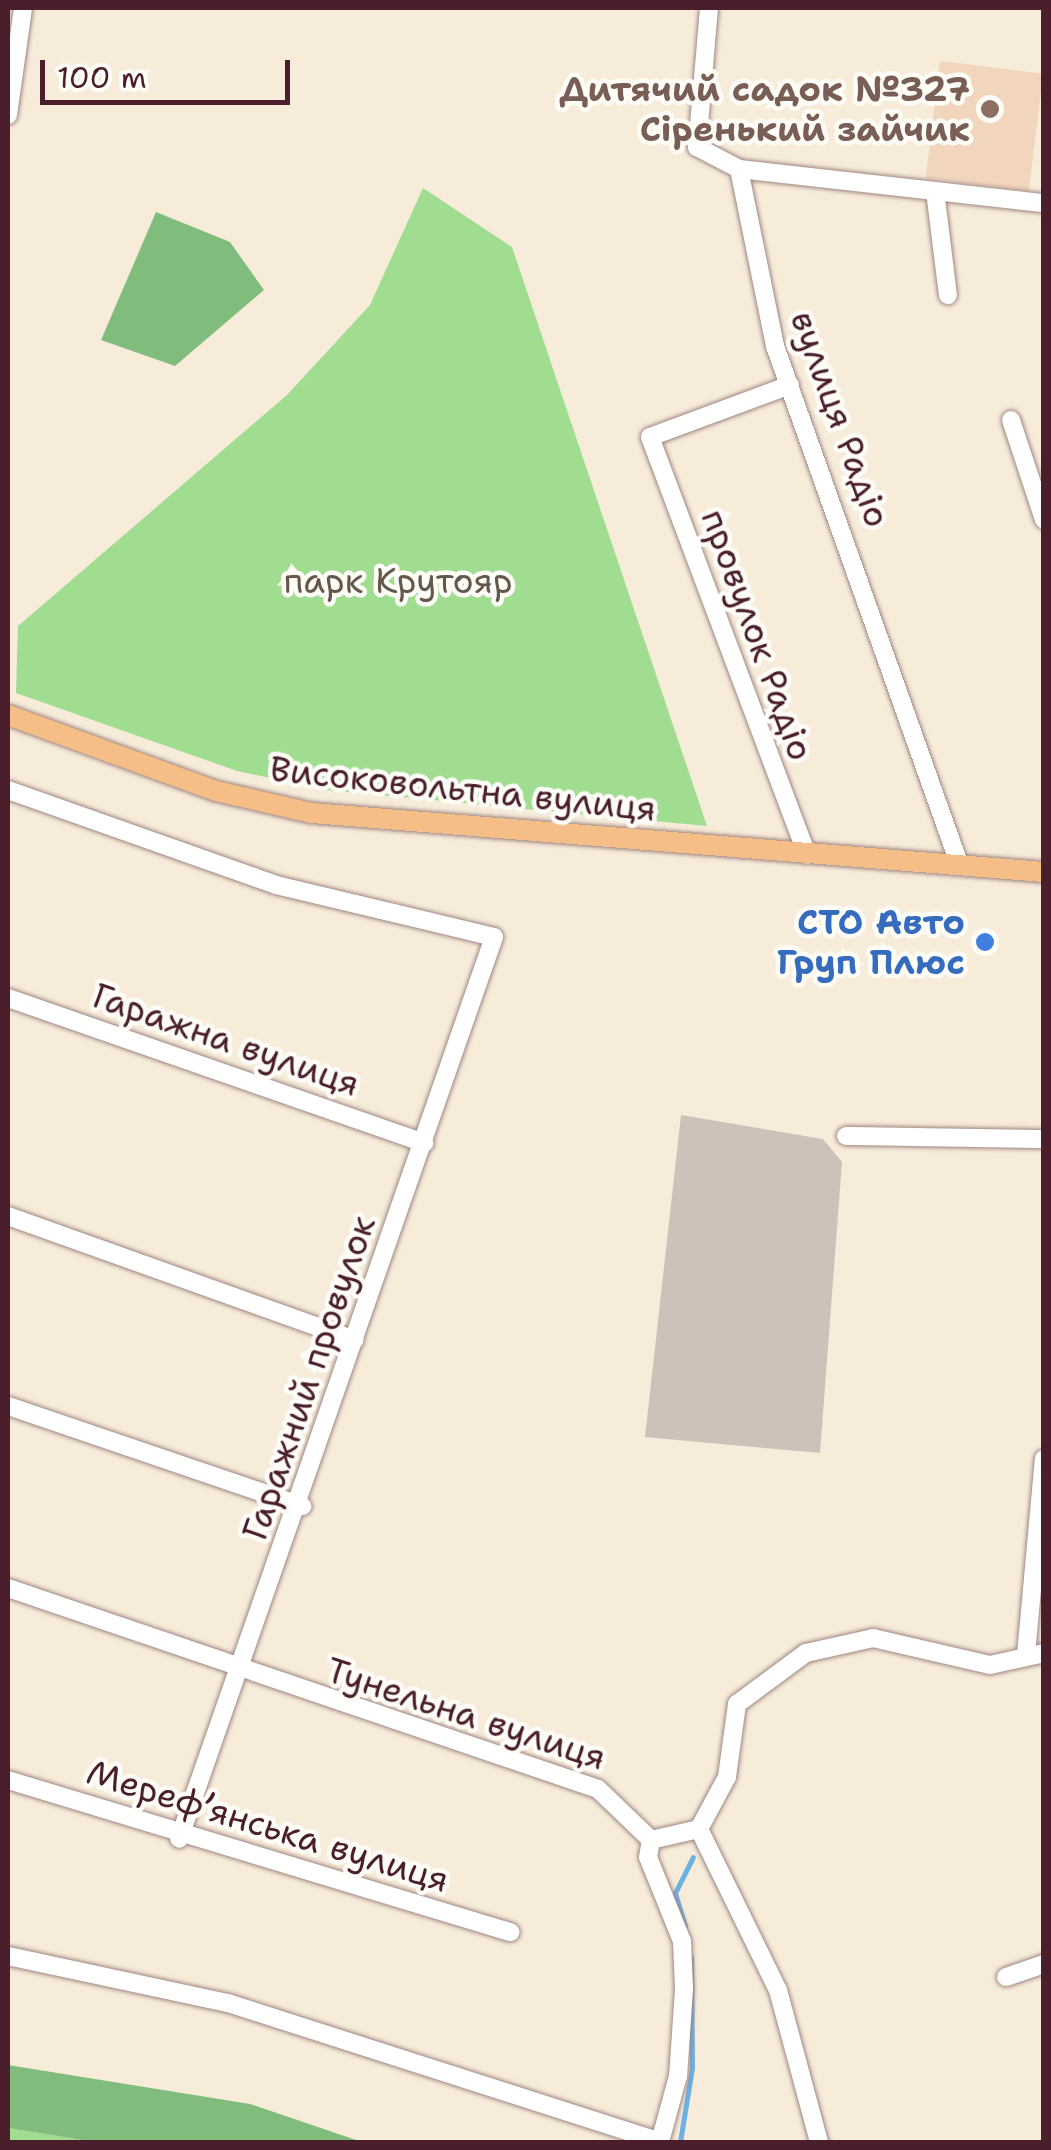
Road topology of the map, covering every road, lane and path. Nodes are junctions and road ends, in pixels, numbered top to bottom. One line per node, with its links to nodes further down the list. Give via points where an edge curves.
1 (23, 8): 3 (street)
2 (709, 8): 4 (street, via 697,146)
3 (8, 115)
4 (739, 169): 5 (street); 8 (street, вулиця Радіо)
5 (935, 191): 6 (street); 7 (street)
6 (1044, 203)
7 (948, 295)
8 (790, 385): 13 (street, провулок Радіо, via 650,437); 14 (street, вулиця Радіо)
9 (1011, 420): 10 (street)
10 (1044, 520)
11 (8, 715): 13 (main road, Високовольтна вулиця, via 216,791 312,813)
12 (8, 790): 19 (street, Гаражний провулок, via 276,885 494,937)
13 (807, 854): 14 (main road, Високовольтна вулиця)
14 (960, 866): 15 (main road, Високовольтна вулиця)
15 (1044, 872)
16 (8, 998): 19 (street, Гаражна вулиця)
17 (846, 1136): 18 (street)
18 (1044, 1139)
19 (424, 1143): 21 (street, Гаражний провулок)
20 (8, 1216): 21 (street)
21 (355, 1340): 24 (street, Гаражний провулок)
22 (8, 1406): 24 (street)
23 (1044, 1460): 26 (street)
24 (302, 1506): 27 (street, Гаражний провулок)
25 (8, 1588): 27 (street, Тунельна вулиця)
26 (1035, 1654): 29 (street, via 990,1665 873,1638 806,1653 737,1704 727,1776)
27 (240, 1674): 30 (street, Гаражний провулок); 31 (street, Тунельна вулиця, via 598,1789)
28 (8, 1780): 30 (street, Мерефʼянська вулиця)
29 (699, 1829): 31 (street); 37 (street, via 778,1990)
30 (179, 1839): 32 (street, Мерефʼянська вулиця)
31 (651, 1840): 36 (street, via 648,1857 682,1940 684,1990 678,2076)
32 (510, 1932)
33 (8, 1956): 36 (street, via 209,1998)
34 (1044, 1964): 35 (street)
35 (1006, 1977)
36 (660, 2142)
37 (819, 2142)

